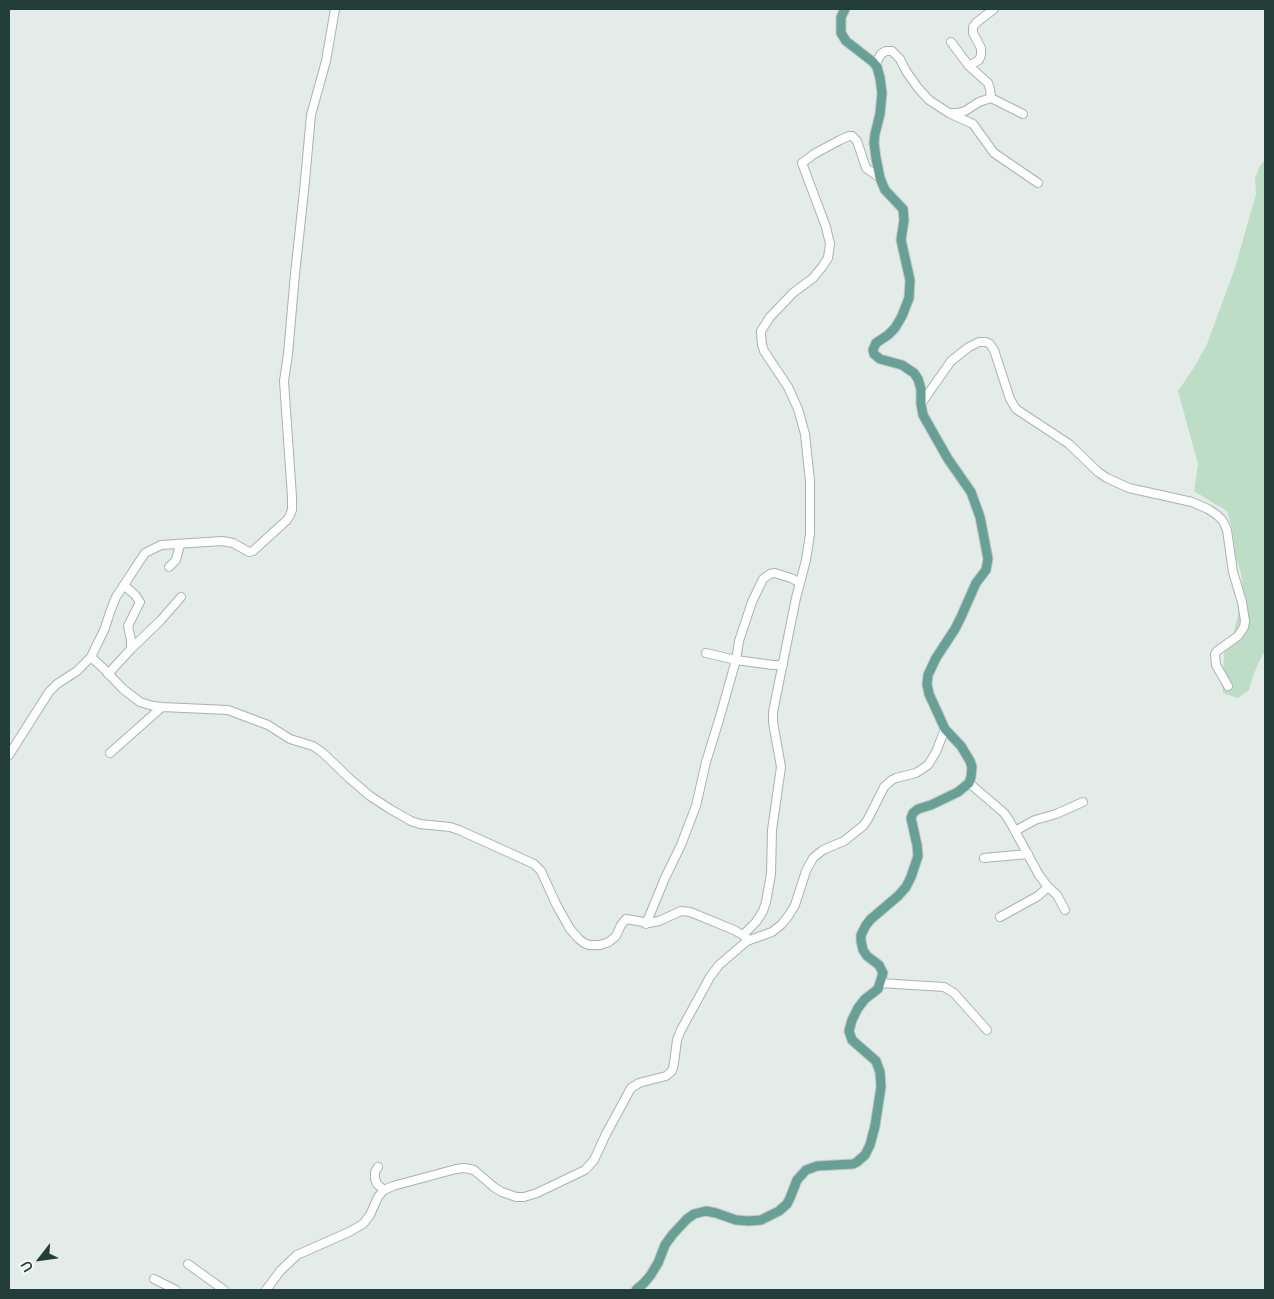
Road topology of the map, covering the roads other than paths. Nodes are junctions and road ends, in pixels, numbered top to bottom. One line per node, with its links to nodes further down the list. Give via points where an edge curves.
1 (335, 9): 13 (street, via 326,61 311,115 284,381 292,510 287,520 253,551 222,541)
2 (845, 9): 5 (main road, via 840,23 841,33)
3 (994, 9): 6 (street, via 973,27 981,56)
4 (951, 42): 6 (street)
5 (875, 65): 8 (street, via 881,54 892,51 929,100); 10 (main road, via 882,93 874,143)
6 (969, 66): 7 (street, via 989,85)
7 (991, 98): 8 (street, via 965,111); 9 (street)
8 (949, 113): 11 (street, via 973,124 994,153)
9 (1023, 114)
10 (880, 178): 12 (main road, via 885,190 903,209 901,240 911,285 909,298 895,328 876,343 873,350 880,359 902,365 914,374 920,383); 15 (street, via 866,168 857,141 852,136 802,163 826,227 830,244 828,258 813,278 770,317 761,334 764,351 788,387 805,434 810,482 810,534)
11 (1038, 183)
12 (921, 404): 24 (street, via 951,361 969,347 986,342 994,350 1016,409 1069,444 1098,472 1129,488 1192,502 1217,515 1227,530 1245,621 1241,632 1215,654 1216,665); 26 (main road, via 942,450 971,492 980,517 988,559 986,570 976,583 962,617 928,675 929,694)
13 (180, 544): 14 (street, via 176,560); 16 (street, via 161,545 145,553)
14 (169, 567)
15 (800, 583): 21 (street, via 775,574 762,579 739,642); 22 (street)
16 (124, 585): 18 (street, via 140,602 128,626); 20 (street)
17 (181, 597): 18 (street)
18 (131, 649): 23 (street)
19 (706, 653): 21 (street)
20 (91, 657): 23 (street); 28 (street, via 49,692)
21 (736, 660): 22 (street); 37 (street, via 696,806)
22 (783, 665): 38 (street, via 773,712 781,767 772,830 771,874 763,911)
23 (108, 674): 25 (street, via 140,702)
24 (1228, 686)
25 (162, 707): 27 (street); 37 (street, via 228,710 268,724 290,739 313,746 370,796 411,821 459,830 534,864 570,929 584,943 600,945 609,942 626,919)
26 (945, 729): 29 (main road, via 970,761); 38 (street, via 928,764 916,773 892,780 884,787 863,826 813,858 795,905 782,924 767,934)
27 (110, 753)
28 (9, 754)
29 (969, 783): 31 (street, via 1004,813); 39 (main road, via 958,792 916,810 911,816 918,856 911,877 898,896 866,925 861,938 864,953 882,968)
30 (1084, 802): 31 (street, via 1035,820)
31 (1016, 831): 32 (street)
32 (1028, 854): 33 (street); 34 (street)
33 (984, 858)
34 (1048, 887): 35 (street); 36 (street)
35 (1065, 910)
36 (1000, 917)
37 (646, 924): 38 (street, via 681,911)
38 (747, 937): 42 (street, via 710,977 681,1030 672,1071 631,1088 594,1160 585,1170 524,1197 502,1192 474,1170 464,1168 406,1181)
39 (880, 982): 40 (street, via 944,987 954,993); 48 (main road, via 876,991 860,1004 849,1031 852,1040 876,1061 880,1072 875,1126 865,1155 853,1164 817,1166 806,1170 797,1180 787,1204 761,1220 736,1220 706,1211 694,1214 673,1234 650,1276)
40 (987, 1030)
41 (378, 1167): 42 (street, via 375,1179)
42 (384, 1190): 47 (street, via 363,1224 297,1255)
43 (188, 1264): 46 (street)
44 (154, 1279): 45 (street)
45 (176, 1290)
46 (224, 1290)
47 (266, 1290)
48 (636, 1290)

